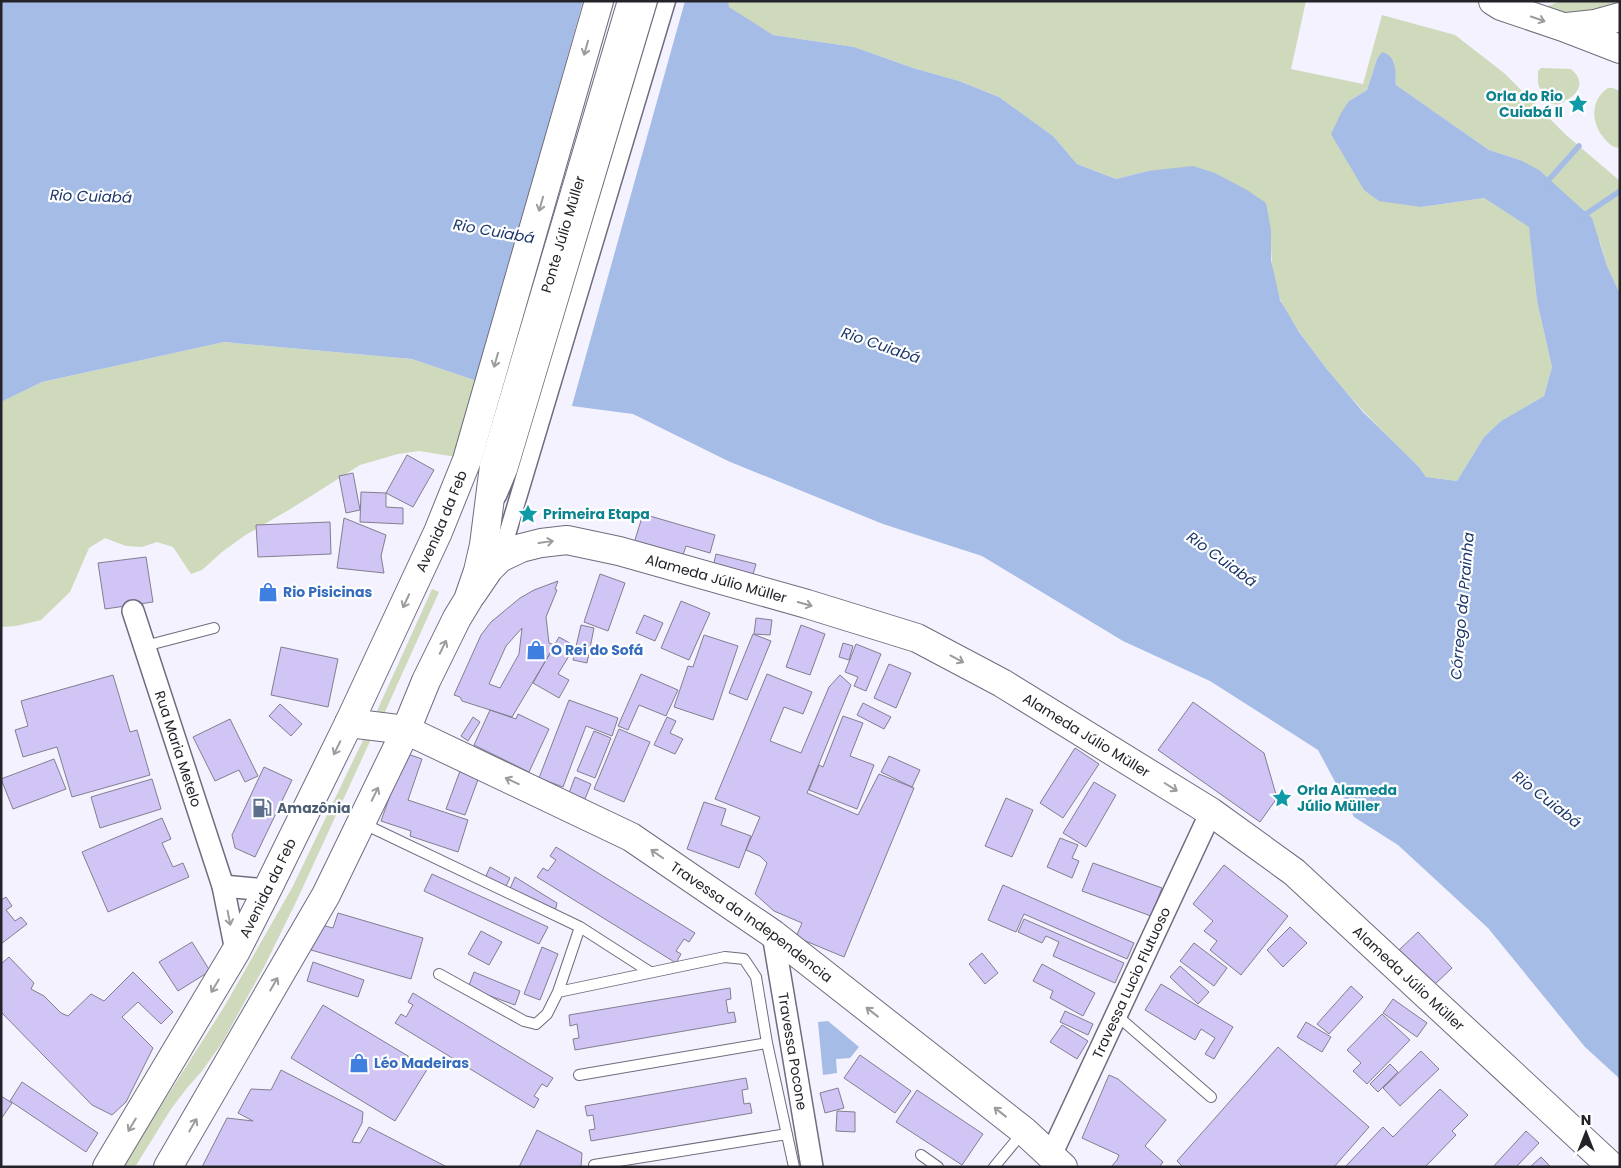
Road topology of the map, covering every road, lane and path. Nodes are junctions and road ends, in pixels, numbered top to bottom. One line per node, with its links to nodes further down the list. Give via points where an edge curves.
1 (599, 1): 9 (main road, Ponte Júlio Müller, one-way to 9)
2 (632, 1): 10 (main road, Ponte Júlio Müller)
3 (649, 1): 10 (street)
4 (667, 1): 11 (street)
5 (1493, 1): 7 (main road, one-way to 7)
6 (1620, 17): 7 (main road, via 1595,24)
7 (1563, 27): 8 (main road)
8 (1620, 50)
9 (467, 460): 16 (main road, Avenida da Feb, one-way to 16, via 438,532)
10 (502, 468): 12 (main road)
11 (500, 558): 12 (main road, Alameda Júlio Müller); 18 (main road, Alameda Júlio Müller, one-way to 18, via 521,548 567,540 619,551 798,601 917,638 1002,683)
12 (468, 600): 17 (main road, one-way to 12, via 426,681)
13 (133, 611): 15 (street, Rua Maria Metelo)
14 (214, 628): 15 (lane)
15 (145, 646): 20 (street, Rua Maria Metelo)
16 (349, 723): 17 (main road, Travessa da Independencia); 21 (main road, Avenida da Feb, one-way to 21)
17 (406, 730): 19 (main road, one-way to 17); 23 (main road, Travessa da Independencia, one-way to 17, via 631,837)
18 (1211, 812): 28 (street, Travessa Lucio Flutuoso); 43 (main road, Alameda Júlio Müller, via 1294,872)
19 (361, 823): 22 (lane); 38 (main road, one-way to 19, via 326,895)
20 (223, 886): 21 (street); 24 (street, Rua Maria Metelo, one-way to 24)
21 (267, 890): 24 (main road, Avenida da Feb)
22 (580, 927): 25 (lane); 27 (lane)
23 (773, 934): 32 (main road, Travessa da Independencia, one-way to 23); 40 (street, Travessa Pocone)
24 (236, 951): 37 (main road, Avenida da Feb, one-way to 37)
25 (650, 972): 27 (lane); 29 (lane, via 725,957 744,959 756,977)
26 (439, 974): 27 (lane, via 524,1021 536,1024 547,1014)
27 (558, 992)
28 (1116, 1014): 31 (lane); 35 (street, Travessa Lucio Flutuoso)
29 (767, 1043): 30 (lane); 33 (lane)
30 (579, 1075)
31 (1211, 1097)
32 (1024, 1131): 35 (main road, Travessa da Independencia); 42 (lane)
33 (787, 1134): 36 (lane); 39 (lane)
34 (921, 1155): 41 (lane)
35 (1057, 1161)
36 (594, 1165)
37 (107, 1167)
38 (168, 1167)
39 (794, 1167)
40 (812, 1167)
41 (938, 1167)
42 (994, 1167)
43 (1612, 1167)

